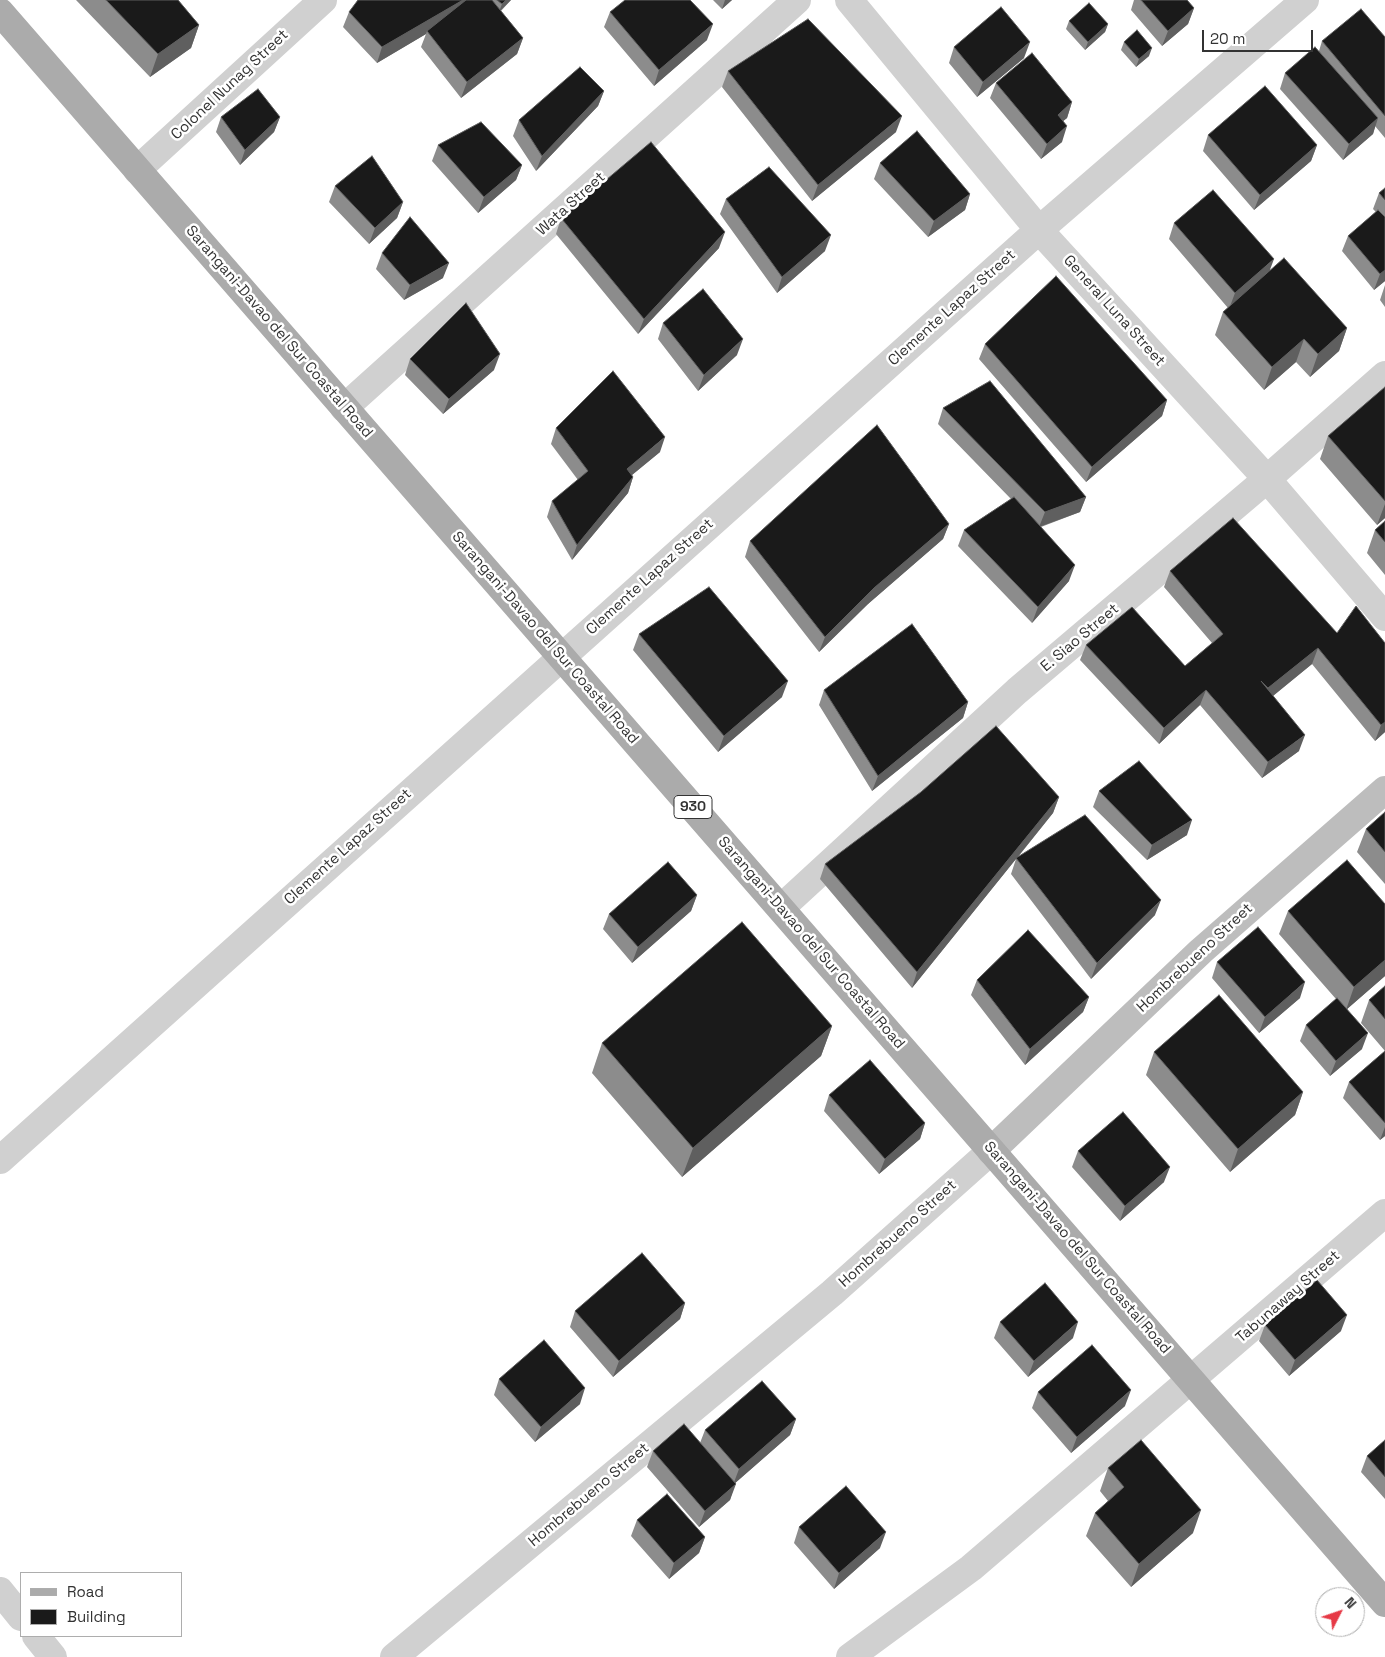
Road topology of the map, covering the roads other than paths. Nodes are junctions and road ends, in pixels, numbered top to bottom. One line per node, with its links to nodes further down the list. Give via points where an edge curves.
1 (323, 0): 6 (street, Colonel Nunag Street)
2 (798, 0): 9 (street, Wata Street)
3 (849, 0): 7 (street, General Luna Street)
4 (1304, 0): 7 (street, Clemente Lapaz Street)
5 (0, 12): 6 (main road, Sarangani-Davao del Sur Coastal Road / 930)
6 (138, 170): 9 (main road, Sarangani-Davao del Sur Coastal Road / 930)
7 (1039, 230): 10 (street, General Luna Street); 12 (street, Clemente Lapaz Street)
8 (1385, 375): 10 (street, E. Siao Street)
9 (344, 408): 12 (main road, Sarangani-Davao del Sur Coastal Road / 930)
10 (1267, 479): 11 (street, General Luna Street); 14 (street, E. Siao Street, via 1017,691)
11 (1385, 617)
12 (561, 657): 14 (main road, Sarangani-Davao del Sur Coastal Road / 930); 16 (street, Clemente Lapaz Street)
13 (1385, 790): 15 (street, Hombrebueno Street, via 1201,951)
14 (781, 908): 15 (main road, Sarangani-Davao del Sur Coastal Road / 930)
15 (991, 1151): 18 (main road, Sarangani-Davao del Sur Coastal Road / 930); 24 (street, Hombrebueno Street, via 832,1293)
16 (0, 1160)
17 (1385, 1214): 18 (street, Tabunaway Street)
18 (1192, 1380): 20 (main road, Sarangani-Davao del Sur Coastal Road / 930); 25 (street, Tabunaway Street, via 971,1568)
19 (0, 1591): 21 (street)
20 (1385, 1602)
21 (20, 1617)
22 (37, 1637): 23 (street)
23 (54, 1657)
24 (394, 1657)
25 (850, 1657)

